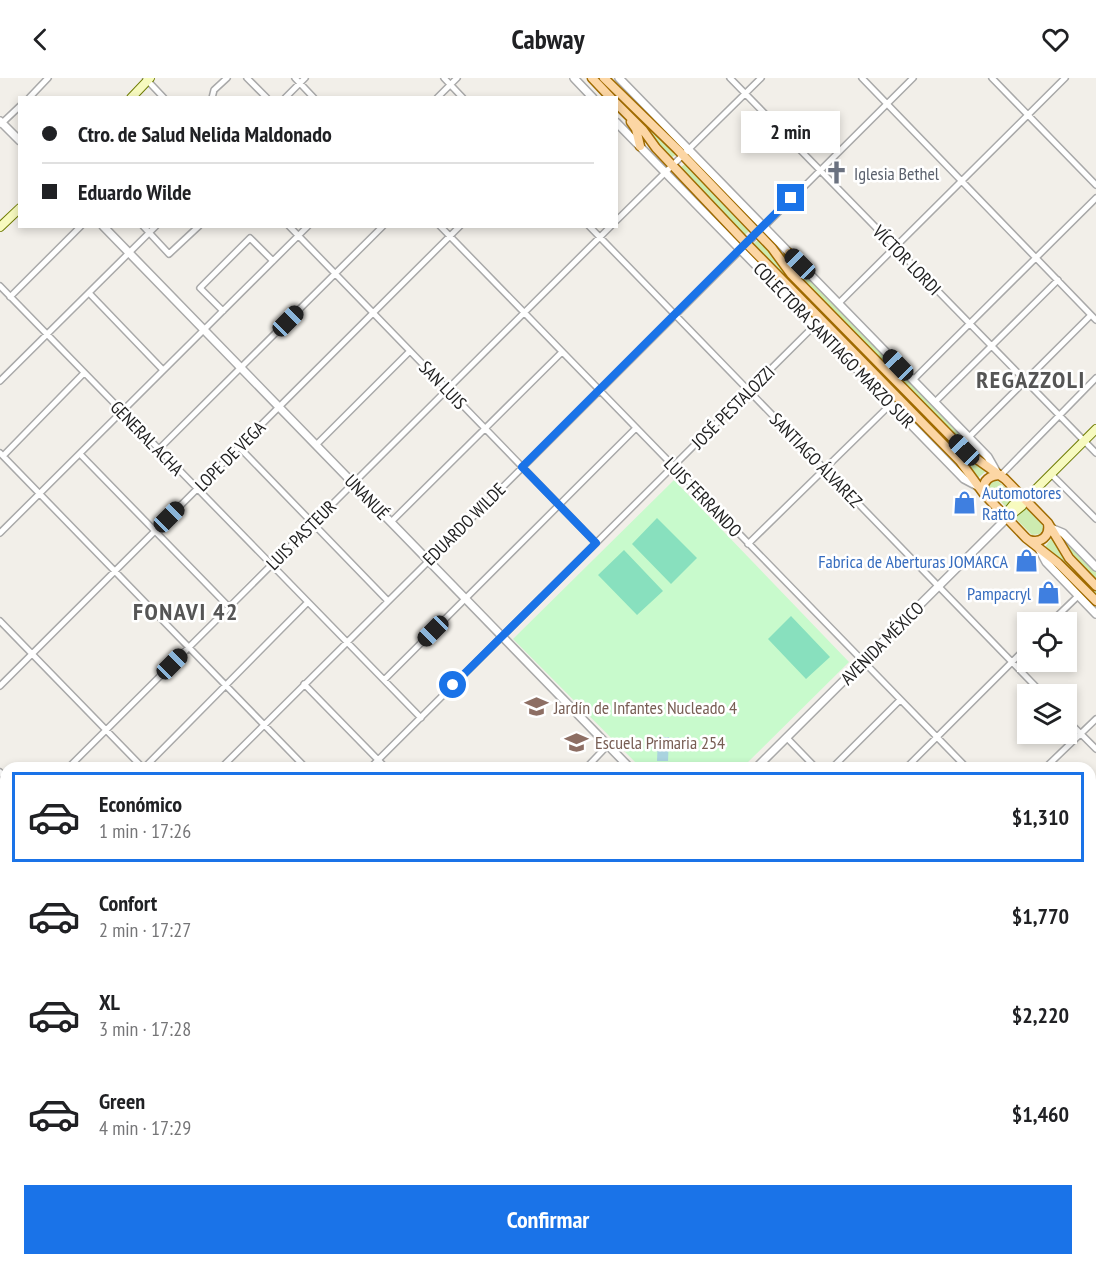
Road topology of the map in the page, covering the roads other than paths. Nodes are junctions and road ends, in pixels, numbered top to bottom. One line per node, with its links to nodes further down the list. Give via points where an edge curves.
1 (48, 78): 22 (street)
2 (226, 78): 25 (street)
3 (247, 78): 26 (street)
4 (305, 78): 18 (street)
5 (444, 78): 19 (street)
6 (457, 78): 19 (street)
7 (574, 78): 31 (street)
8 (592, 78): 21 (main road)
9 (604, 78): 41 (main road)
10 (619, 78): 41 (street)
11 (730, 78): 20 (street, VÍCTOR LORDI)
12 (761, 78): 20 (street)
13 (862, 78): 32 (street)
14 (913, 78): 32 (street, EDUARDO WILDE)
15 (992, 78): 36 (street)
16 (1065, 78): 36 (street)
17 (148, 79): 23 (main road); 24 (street)
18 (297, 80): 27 (street); 28 (street)
19 (450, 84): 29 (street); 30 (street)
20 (745, 94): 41 (street); 43 (street, VÍCTOR LORDI)
21 (609, 95)
22 (31, 96)
23 (133, 96)
24 (162, 96)
25 (212, 96)
26 (265, 96)
27 (286, 96)
28 (312, 96)
29 (439, 96)
30 (461, 96)
31 (590, 96)
32 (887, 104): 43 (street, EDUARDO WILDE); 44 (street)
33 (618, 107): 40 (main road, via 635,126)
34 (618, 107): 42 (main road, via 639,125)
35 (18, 108): 37 (street)
36 (1028, 115): 44 (street); 45 (street)
37 (1, 123): 39 (street)
38 (618, 124): 40 (street)
39 (18, 139)
40 (640, 146): 42 (street)
41 (686, 152): 42 (street); 62 (main road)
42 (669, 169): 48 (street); 67 (main road)
43 (820, 170): 62 (street, EDUARDO WILDE); 68 (street, VÍCTOR LORDI)
44 (962, 181): 68 (street); 71 (street)
45 (1096, 185)
46 (1096, 198): 71 (street)
47 (18, 210): 49 (main road)
48 (618, 220)
49 (0, 227)
50 (79, 228): 77 (street)
51 (105, 228): 69 (street, UNANUÉ)
52 (145, 228): 63 (street)
53 (154, 228): 63 (street)
54 (197, 228): 63 (street, via 169,254)
55 (291, 228): 64 (street, SAN LUIS)
56 (306, 228): 64 (street)
57 (381, 228): 73 (street)
58 (442, 228): 65 (street, LUIS FERRANDO)
59 (458, 228): 65 (street, LOPE DE VEGA)
60 (591, 228): 66 (street, SANTIAGO ÁLVAREZ)
61 (609, 228): 66 (street, LUIS PASTEUR)
62 (760, 230): 67 (street, EDUARDO WILDE); 70 (street, COLECTORA SANTIAGO MARZO SUR); 83 (main road, via 791,274)
63 (149, 233): 69 (street)
64 (298, 236): 72 (street); 73 (street, SAN LUIS)
65 (450, 237): 80 (street, LOPE DE VEGA); 81 (street, LUIS FERRANDO)
66 (600, 238): 81 (street, LUIS PASTEUR); 82 (street, SANTIAGO ÁLVAREZ)
67 (743, 246): 82 (street, EDUARDO WILDE); 87 (street, COLECTORA SANTIAGO MARZO SUR); 127 (main road, via 960,461)
68 (895, 247): 78 (street); 86 (street, VÍCTOR LORDI)
69 (129, 253): 76 (street); 88 (street, UNANUÉ)
70 (789, 253): 78 (street, COLECTORA SANTIAGO MARZO SUR); 83 (main road, via 795,273)
71 (1036, 258): 74 (street); 86 (street)
72 (273, 261): 79 (street); 79 (street, via 250,238 200,288)
73 (335, 274): 80 (street, SAN LUIS); 93 (street)
74 (1058, 280): 84 (street); 90 (street)
75 (0, 286): 77 (street, GENERAL ACHA)
76 (89, 293): 89 (street); 95 (street)
77 (10, 297): 89 (street, GENERAL ACHA)
78 (839, 303): 99 (street, COLECTORA SANTIAGO MARZO SUR)
79 (223, 311): 88 (street)
80 (373, 313): 91 (street, SAN LUIS); 107 (street, LOPE DE VEGA)
81 (524, 313): 92 (street, LUIS FERRANDO); 102 (street, LUIS PASTEUR)
82 (674, 315): 103 (street, EDUARDO WILDE); 104 (street, SANTIAGO ÁLVAREZ)
83 (831, 315): 124 (main road, via 964,450)
84 (1091, 315): 85 (street); 101 (street)
85 (1096, 320)
86 (970, 324): 90 (street, VÍCTOR LORDI); 99 (street)
87 (815, 325): 104 (street, JOSÉ PESTALOZZI); 106 (street, COLECTORA SANTIAGO MARZO SUR)
88 (204, 330): 93 (street, UNANUÉ); 95 (street)
89 (47, 334): 96 (street, GENERAL ACHA); 97 (street)
90 (992, 346): 101 (street, VÍCTOR LORDI); 105 (street)
91 (410, 351): 102 (street, SAN LUIS); 115 (street)
92 (561, 352): 103 (street, LUIS FERRANDO); 110 (street)
93 (241, 368): 107 (street, UNANUÉ); 117 (street)
94 (0, 370): 97 (street)
95 (163, 370): 108 (street)
96 (84, 373): 108 (street, GENERAL ACHA); 120 (street)
97 (6, 376): 100 (street)
98 (1096, 378): 109 (street)
99 (914, 380): 105 (street, COLECTORA SANTIAGO MARZO SUR)
100 (0, 381)
101 (1025, 381): 109 (street, VÍCTOR LORDI); 113 (street)
102 (447, 390): 110 (street, SAN LUIS); 126 (street, LUIS PASTEUR)
103 (599, 390): 111 (street, LUIS FERRANDO); 122 (street, EDUARDO WILDE)
104 (748, 391): 121 (street, JOSÉ PESTALOZZI); 123 (street, SANTIAGO ÁLVAREZ)
105 (935, 402): 113 (street, COLECTORA SANTIAGO MARZO SUR)
106 (891, 404): 123 (street); 127 (street, COLECTORA SANTIAGO MARZO SUR, via 964,479)
107 (279, 407): 115 (street, UNANUÉ); 116 (street, LOPE DE VEGA)
108 (122, 412): 117 (street, GENERAL ACHA); 119 (street)
109 (1059, 416): 114 (street, VÍCTOR LORDI); 124 (street)
110 (485, 428): 122 (street, SAN LUIS); 136 (street)
111 (636, 428): 121 (street, LUIS FERRANDO); 132 (street)
112 (1096, 429): 114 (main road, AVENIDA MÉXICO)
113 (969, 437): 124 (street, COLECTORA SANTIAGO MARZO SUR)
114 (1084, 441): 118 (street, VÍCTOR LORDI); 125 (main road, AVENIDA MÉXICO)
115 (316, 445): 126 (street, UNANUÉ)
116 (239, 447): 128 (street, LOPE DE VEGA); 137 (street)
117 (159, 449): 128 (street, GENERAL ACHA)
118 (1096, 453)
119 (80, 454): 129 (street); 139 (street)
120 (1, 455): 129 (street)
121 (673, 466): 142 (street, JOSÉ PESTALOZZI); 143 (street, LUIS FERRANDO)
122 (522, 467): 132 (street, SAN LUIS); 145 (street, EDUARDO WILDE)
123 (824, 469): 143 (street); 149 (street, SANTIAGO ÁLVAREZ)
124 (998, 473): 130 (main road, via 986,480 983,489); 131 (main road)
125 (1051, 474): 131 (main road, AVENIDA MÉXICO); 134 (street)
126 (353, 484): 136 (street, UNANUÉ); 137 (street, LUIS PASTEUR)
127 (979, 487): 130 (main road)
128 (197, 489): 139 (street, LOPE DE VEGA); 146 (street, GENERAL ACHA)
129 (39, 494): 140 (street); 148 (street)
130 (987, 497): 133 (main road)
131 (1025, 500): 133 (main road, AVENIDA MÉXICO, via 1009,509); 135 (main road)
132 (559, 505): 142 (street, SAN LUIS); 152 (street)
133 (1007, 518): 141 (main road); 149 (street, AVENIDA MÉXICO)
134 (1096, 519)
135 (1045, 520): 138 (main road); 141 (main road, via 1048,528 1044,538 1034,542)
136 (390, 522): 145 (street, UNANUÉ)
137 (313, 524): 146 (street, LUIS PASTEUR); 153 (street)
138 (1051, 528): 147 (street, via 1061,532); 150 (main road, via 1067,556)
139 (155, 531): 148 (street, LOPE DE VEGA); 156 (street)
140 (0, 533)
141 (1026, 538): 144 (main road)
142 (596, 543): 160 (street, JOSÉ PESTALOZZI)
143 (748, 544): 165 (street, LUIS FERRANDO)
144 (1038, 547): 151 (street, via 1046,562); 154 (main road)
145 (428, 561): 152 (street, UNANUÉ); 153 (street, EDUARDO WILDE)
146 (272, 565): 155 (street, GENERAL ACHA); 156 (street, LUIS PASTEUR)
147 (1096, 567)
148 (115, 571): 162 (street); 163 (street, LOPE DE VEGA)
149 (938, 586): 165 (street, AVENIDA MÉXICO); 166 (street, SANTIAGO ÁLVAREZ)
150 (1096, 586)
151 (1078, 596): 157 (street); 158 (street)
152 (465, 599): 160 (street, UNANUÉ); 167 (street)
153 (388, 601): 161 (street, EDUARDO WILDE)
154 (1096, 601)
155 (308, 602): 161 (street, GENERAL ACHA); 170 (street)
156 (229, 607): 162 (street, LUIS PASTEUR)
157 (1061, 612)
158 (1096, 614)
159 (0, 621): 163 (street)
160 (502, 637): 173 (street, JOSÉ PESTALOZZI); 181 (street, UNANUÉ)
161 (347, 642): 167 (street, GENERAL ACHA); 168 (street, EDUARDO WILDE)
162 (189, 647): 170 (street); 176 (street, LUIS PASTEUR)
163 (32, 654): 171 (street, LOPE DE VEGA); 176 (street)
164 (1017, 657): 166 (street)
165 (863, 662): 172 (street, LUIS FERRANDO); 180 (street, AVENIDA MÉXICO)
166 (1012, 662): 169 (street, SANTIAGO ÁLVAREZ); 179 (street)
167 (384, 680): 173 (street, GENERAL ACHA)
168 (304, 684): 175 (street, EDUARDO WILDE); 183 (street)
169 (1033, 684)
170 (226, 685): 175 (street); 186 (street)
171 (0, 686)
172 (900, 700): 179 (street, LUIS FERRANDO); 193 (street)
173 (421, 718): 183 (street, JOSÉ PESTALOZZI)
174 (1096, 719): 178 (street)
175 (264, 724): 187 (street, EDUARDO WILDE); 188 (street)
176 (106, 730): 184 (street, LUIS PASTEUR); 185 (street)
177 (1077, 730): 178 (street)
178 (1081, 734): 182 (street); 196 (street)
179 (937, 737): 194 (street); 195 (street, LUIS FERRANDO)
180 (787, 738): 191 (street, AVENIDA MÉXICO); 192 (street)
181 (608, 746): 189 (street); 190 (street, UNANUÉ)
182 (1096, 749)
183 (378, 760)
184 (74, 762)
185 (138, 762)
186 (150, 762)
187 (226, 762)
188 (300, 762)
189 (592, 762)
190 (624, 762)
191 (762, 762)
192 (810, 762)
193 (838, 762)
194 (912, 762)
195 (961, 762)
196 (1051, 762)

